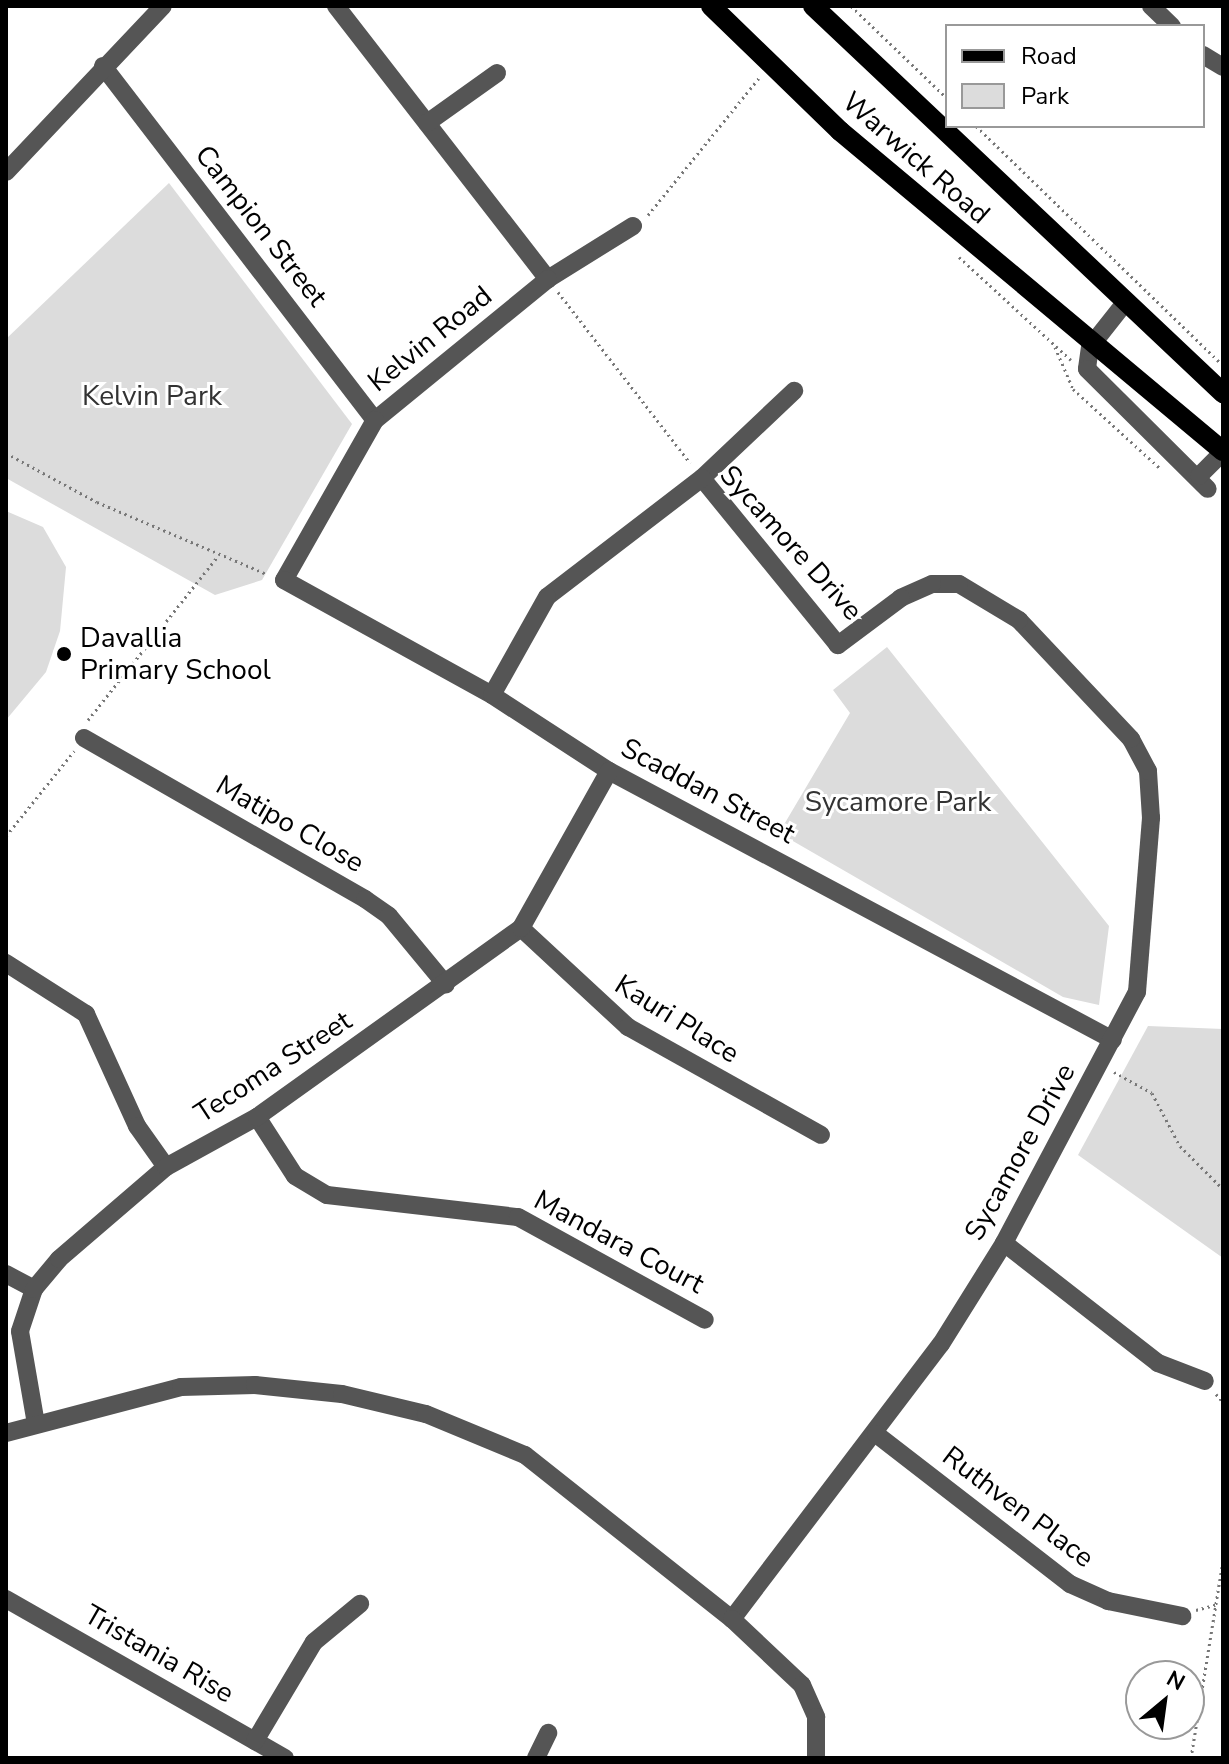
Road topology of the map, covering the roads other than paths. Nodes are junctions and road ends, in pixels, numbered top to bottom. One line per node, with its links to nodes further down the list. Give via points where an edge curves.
1 (163, 6): 8 (street)
2 (336, 6): 11 (street)
3 (711, 6): 16 (main road, Warwick Road, via 840,131)
4 (813, 6): 15 (main road, Warwick Road)
5 (1151, 6): 6 (street)
6 (1170, 24)
7 (1205, 56): 9 (street)
8 (103, 66): 12 (street); 19 (street, Campion Street)
9 (1223, 67)
10 (497, 73): 11 (street)
11 (427, 123): 14 (street)
12 (6, 172)
13 (633, 226): 14 (street, Kelvin Road)
14 (548, 279): 19 (street, Kelvin Road)
15 (1124, 304): 16 (street); 18 (main road, Warwick Road)
16 (1090, 347): 20 (main road, Warwick Road); 20 (street, Warwick Road, via 1092,378 1203,482)
17 (794, 391): 21 (street)
18 (1223, 393)
19 (375, 420): 22 (street, Kelvin Road)
20 (1223, 451)
21 (702, 478): 23 (street, Sycamore Drive, via 547,597); 29 (street, Sycamore Drive, via 838,645 901,598 932,584 959,584 1019,620 1131,739 1148,771 1151,818 1137,992)
22 (284, 580): 23 (street, Scaddan Street)
23 (492, 695): 25 (street, Scaddan Street)
24 (81, 735): 28 (street, Matipo Close, via 365,899 389,916)
25 (609, 771): 26 (street, Tecoma Street); 29 (street, Scaddan Street)
26 (521, 928): 28 (street, Tecoma Street); 31 (street, Kauri Place, via 628,1027)
27 (6, 963): 32 (street, via 86,1014 137,1126)
28 (446, 985): 30 (street, Tecoma Street)
29 (1113, 1040): 33 (street, Sycamore Drive)
30 (257, 1117): 32 (street, Tecoma Street); 36 (street, Mandara Court, via 295,1176 327,1195 518,1217)
31 (821, 1135)
32 (166, 1167): 35 (street, Tecoma Street, via 94,1224)
33 (1004, 1243): 37 (street, via 1158,1363); 40 (street, Sycamore Drive)
34 (6, 1274): 35 (street)
35 (34, 1289): 38 (street, via 19,1357)
36 (705, 1320)
37 (1205, 1381)
38 (36, 1424): 39 (street); 44 (street, via 181,1387 255,1385 426,1414 525,1455)
39 (6, 1433)
40 (876, 1434): 43 (street, Ruthven Place, via 1070,1584 1108,1601); 44 (street, Sycamore Drive)
41 (6, 1599): 46 (street, Tristania Rise)
42 (360, 1604): 46 (street, via 314,1642)
43 (1182, 1616)
44 (732, 1619): 49 (street, via 802,1685 816,1717)
45 (548, 1733): 48 (street)
46 (255, 1741): 47 (street, Tristania Rise)
47 (285, 1758)
48 (536, 1758)
49 (816, 1758)

